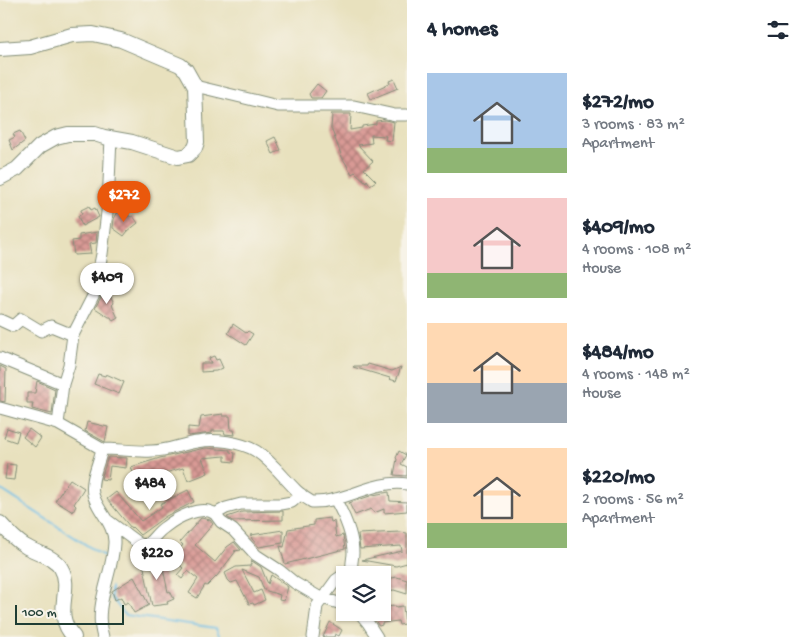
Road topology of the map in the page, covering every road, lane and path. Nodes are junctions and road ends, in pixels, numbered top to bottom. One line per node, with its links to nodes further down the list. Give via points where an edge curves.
1 (0, 49): 2 (main road, via 30,47 72,35 94,34 121,40 180,65)
2 (195, 86): 3 (street, via 278,106 354,106); 4 (main road, via 197,142 188,155 174,156)
3 (407, 115)
4 (111, 138): 5 (main road, via 79,132 56,138 36,148 17,169); 7 (street, via 108,204 98,274 94,294)
5 (0, 178)
6 (0, 320): 7 (street, via 13,326 20,319 41,331 51,326)
7 (73, 335): 9 (street)
8 (0, 358): 9 (street)
9 (63, 384): 11 (street)
10 (0, 408): 11 (street)
11 (58, 424): 12 (street)
12 (102, 450): 14 (street, via 153,452 206,441 237,444 256,452 279,470); 17 (street, via 93,493)
13 (407, 484): 15 (street, via 382,484)
14 (301, 494): 15 (street, via 312,502); 16 (street, via 292,502 241,504)
15 (335, 499): 19 (street, via 352,538 354,554 352,569 340,575)
16 (215, 514): 17 (street, via 207,510 189,514 165,526 144,546); 19 (street, via 256,555)
17 (106, 519): 23 (street, via 114,534 114,543 102,602)
18 (0, 523): 22 (main road, via 15,539 56,562 62,569 65,586 63,614 67,630)
19 (322, 598): 20 (street); 24 (street, via 317,606)
20 (336, 602)
21 (366, 621): 25 (street)
22 (74, 637)
23 (102, 637)
24 (313, 637)
25 (376, 637)

